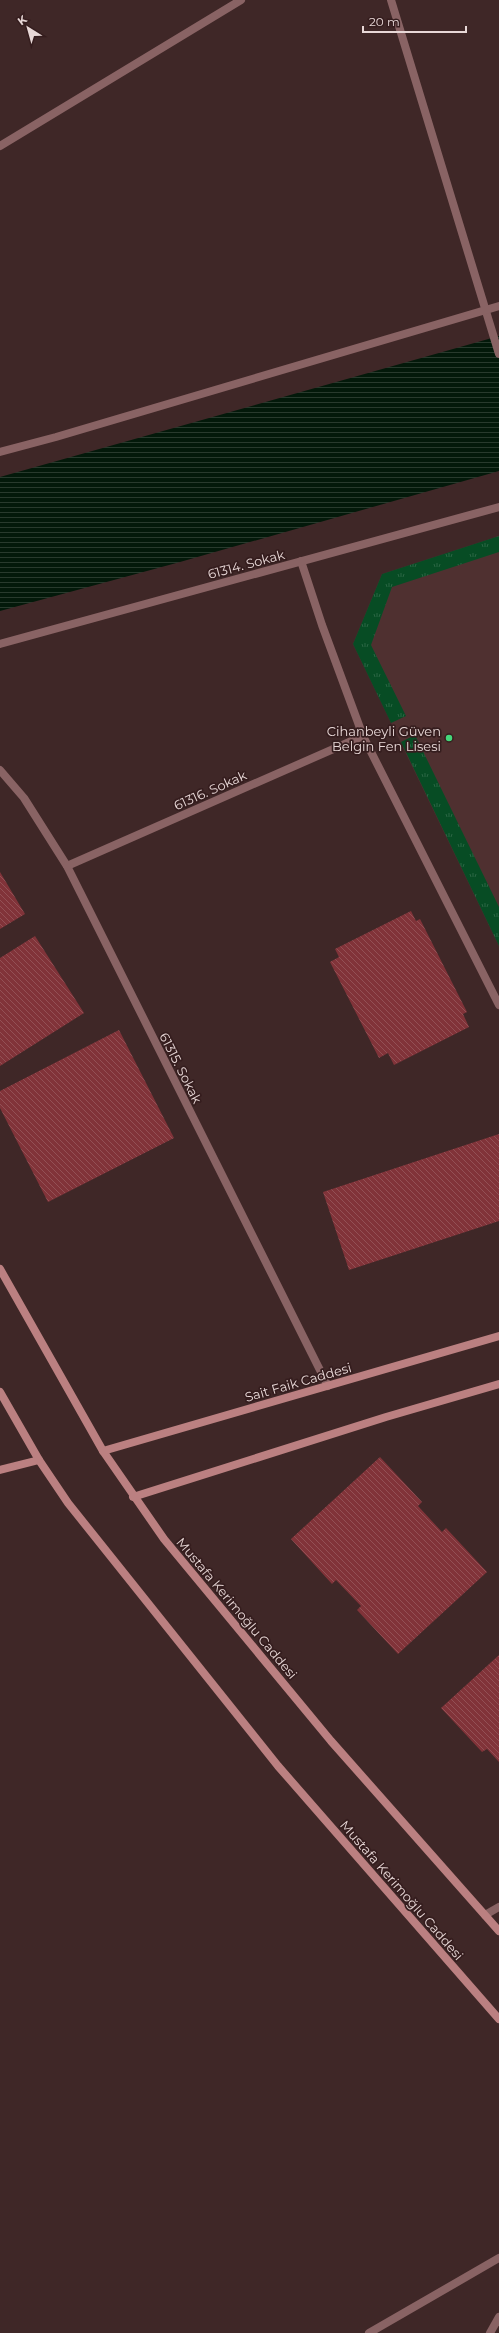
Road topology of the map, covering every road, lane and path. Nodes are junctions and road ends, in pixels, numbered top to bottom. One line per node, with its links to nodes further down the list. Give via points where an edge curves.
1 (242, 0): 3 (street)
2 (391, 0): 5 (street)
3 (0, 146)
4 (499, 306): 5 (street)
5 (486, 311): 6 (street); 7 (street)
6 (499, 354)
7 (0, 452)
8 (499, 507): 9 (street, 61314. Sokak)
9 (301, 561): 10 (street, 61314. Sokak); 11 (street)
10 (0, 644)
11 (363, 736): 13 (street, 61316. Sokak); 14 (street)
12 (0, 770): 13 (street, 61315. Sokak, via 24,798)
13 (67, 866): 18 (street, 61315. Sokak)
14 (499, 1005)
15 (0, 1269): 20 (main road, Mustafa Kerimoğlu Caddesi)
16 (499, 1336): 18 (main road, Sait Faik Caddesi)
17 (499, 1384): 23 (main road)
18 (328, 1386): 20 (main road, Sait Faik Caddesi)
19 (0, 1392): 21 (main road, Mustafa Kerimoğlu Caddesi)
20 (103, 1451): 23 (main road, Mustafa Kerimoğlu Caddesi)
21 (39, 1460): 22 (main road); 27 (main road, Mustafa Kerimoğlu Caddesi, via 68,1503 278,1766)
22 (0, 1470)
23 (133, 1497): 25 (main road, Mustafa Kerimoğlu Caddesi, via 169,1545 331,1741)
24 (499, 1907): 25 (street)
25 (485, 1915): 26 (main road, Mustafa Kerimoğlu Caddesi)
26 (499, 1931)
27 (499, 2019)
28 (499, 2258): 30 (street)
29 (499, 2317): 31 (street)
30 (369, 2333)
31 (490, 2333)

